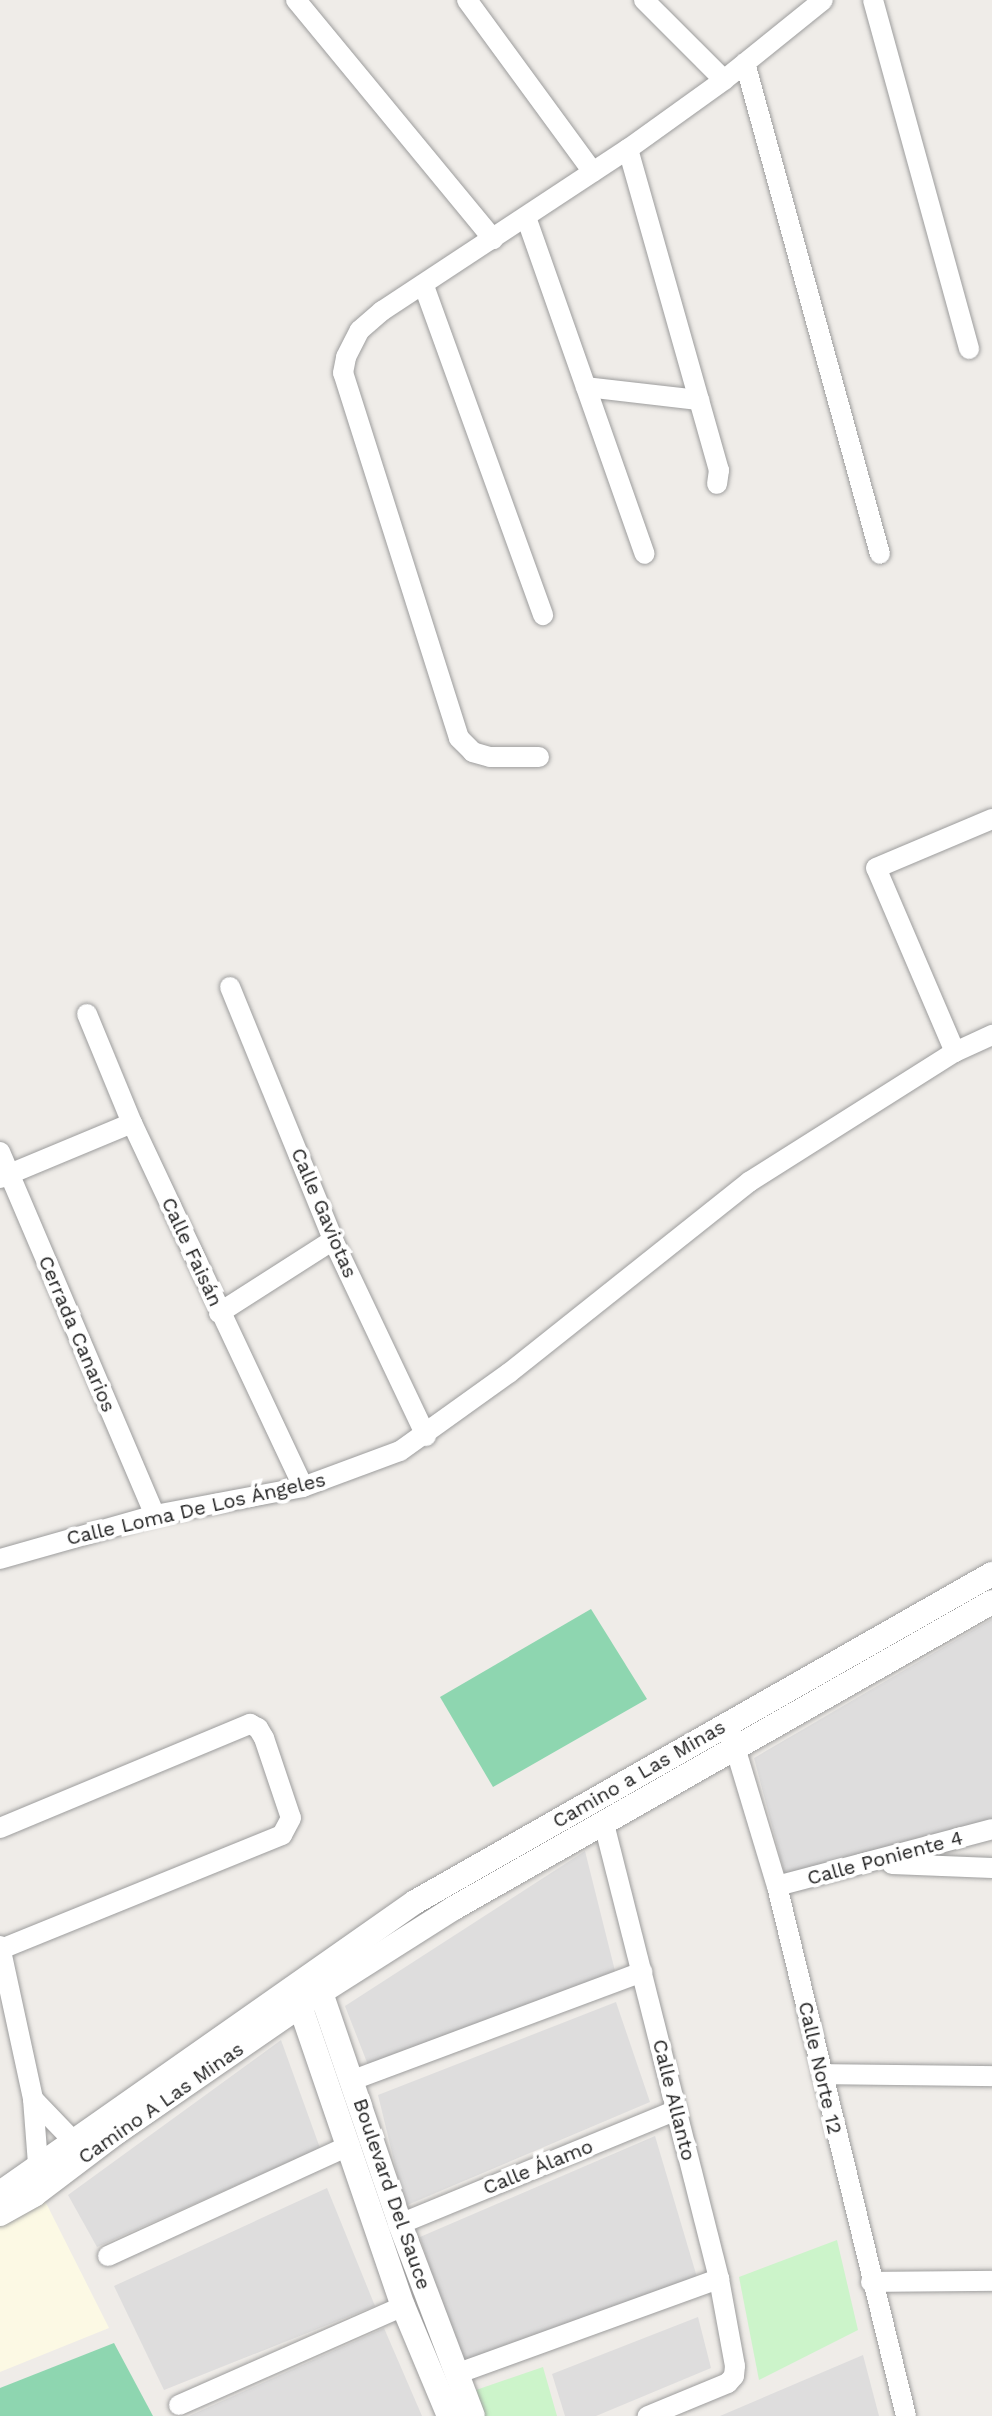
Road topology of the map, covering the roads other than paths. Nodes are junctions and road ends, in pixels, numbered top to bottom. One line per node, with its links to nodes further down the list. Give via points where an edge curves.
1 (296, 0): 11 (street)
2 (467, 0): 9 (street)
3 (644, 0): 7 (street)
4 (873, 0): 13 (street)
5 (813, 3): 6 (street)
6 (745, 63): 7 (street); 18 (street)
7 (724, 80): 8 (street)
8 (628, 149): 9 (street); 15 (street)
9 (593, 172): 10 (street)
10 (526, 217): 11 (street); 14 (street)
11 (493, 239): 12 (street)
12 (424, 286): 19 (street); 20 (street, via 360,330 343,373 459,738 473,752 490,757)
13 (969, 349)
14 (586, 387): 15 (street); 17 (street)
15 (699, 400): 16 (street, via 719,470)
16 (717, 484)
17 (645, 554)
18 (880, 554)
19 (543, 615)
20 (539, 757)
21 (992, 819): 25 (street, via 876,868)
22 (230, 987): 29 (street, Calle Gaviotas)
23 (87, 1014): 26 (street, Calle Faisán)
24 (992, 1035): 25 (street, Calle Loma De Los Ángeles)
25 (955, 1052): 31 (street, Calle Loma De Los Ángeles, via 749,1182)
26 (132, 1123): 28 (street); 30 (street, Calle Faisán)
27 (0, 1152): 28 (street, Cerrada Canarios)
28 (5, 1176): 33 (street, Cerrada Canarios)
29 (333, 1240): 30 (street); 31 (street, Calle Gaviotas)
30 (219, 1313): 32 (street, Calle Faisán)
31 (426, 1436): 32 (street, Calle Loma De Los Ángeles, via 372,1464)
32 (303, 1487): 33 (street, Calle Loma De Los Ángeles)
33 (155, 1515): 34 (street, Calle Loma De Los Ángeles)
34 (0, 1559)
35 (992, 1574): 37 (street, Camino a Las Minas)
36 (992, 1602): 38 (street, Camino a Las Minas)
37 (727, 1723): 38 (street, Calle Norte 12); 47 (street, Camino a Las Minas, via 447,1883)
38 (737, 1750): 39 (street, Camino a Las Minas); 44 (street, Calle Norte 12)
39 (604, 1824): 46 (street, Calle Allanto); 47 (street, Camino a Las Minas)
40 (0, 1828): 45 (street, via 250,1724 264,1738 291,1818 282,1835)
41 (992, 1829): 42 (street, Calle Poniente 4)
42 (873, 1864): 43 (street); 44 (street, Calle Poniente 4)
43 (992, 1868)
44 (777, 1886): 48 (street, Calle Norte 12)
45 (0, 1948): 51 (street)
46 (642, 1972): 50 (street); 52 (street, Calle Allanto)
47 (307, 1988): 50 (street, Boulevard Del Sauce); 53 (street, Boulevard Del Sauce); 54 (street, Camino A Las Minas)
48 (822, 2074): 49 (street); 62 (street, Calle Norte 12)
49 (992, 2076)
50 (353, 2080): 58 (street, Boulevard Del Sauce)
51 (33, 2099): 54 (street); 55 (street)
52 (676, 2110): 58 (street, Calle Álamo); 60 (street, Calle Allanto)
53 (350, 2145): 59 (street); 63 (street, Boulevard Del Sauce)
54 (80, 2147): 55 (street, Camino A Las Minas)
55 (40, 2179): 56 (street, Camino A Las Minas); 57 (street, Camino A Las Minas)
56 (0, 2193)
57 (0, 2214)
58 (400, 2224): 64 (street, Boulevard Del Sauce)
59 (108, 2256)
60 (719, 2279): 64 (street); 68 (street, Calle Allanto, via 734,2376)
61 (992, 2281): 62 (street)
62 (871, 2282): 69 (street, Calle Norte 12)
63 (403, 2306): 65 (street); 66 (street, Boulevard Del Sauce)
64 (456, 2374): 67 (street, Boulevard Del Sauce)
65 (179, 2405)
66 (449, 2416)
67 (473, 2416)
68 (648, 2416)
69 (905, 2416)

